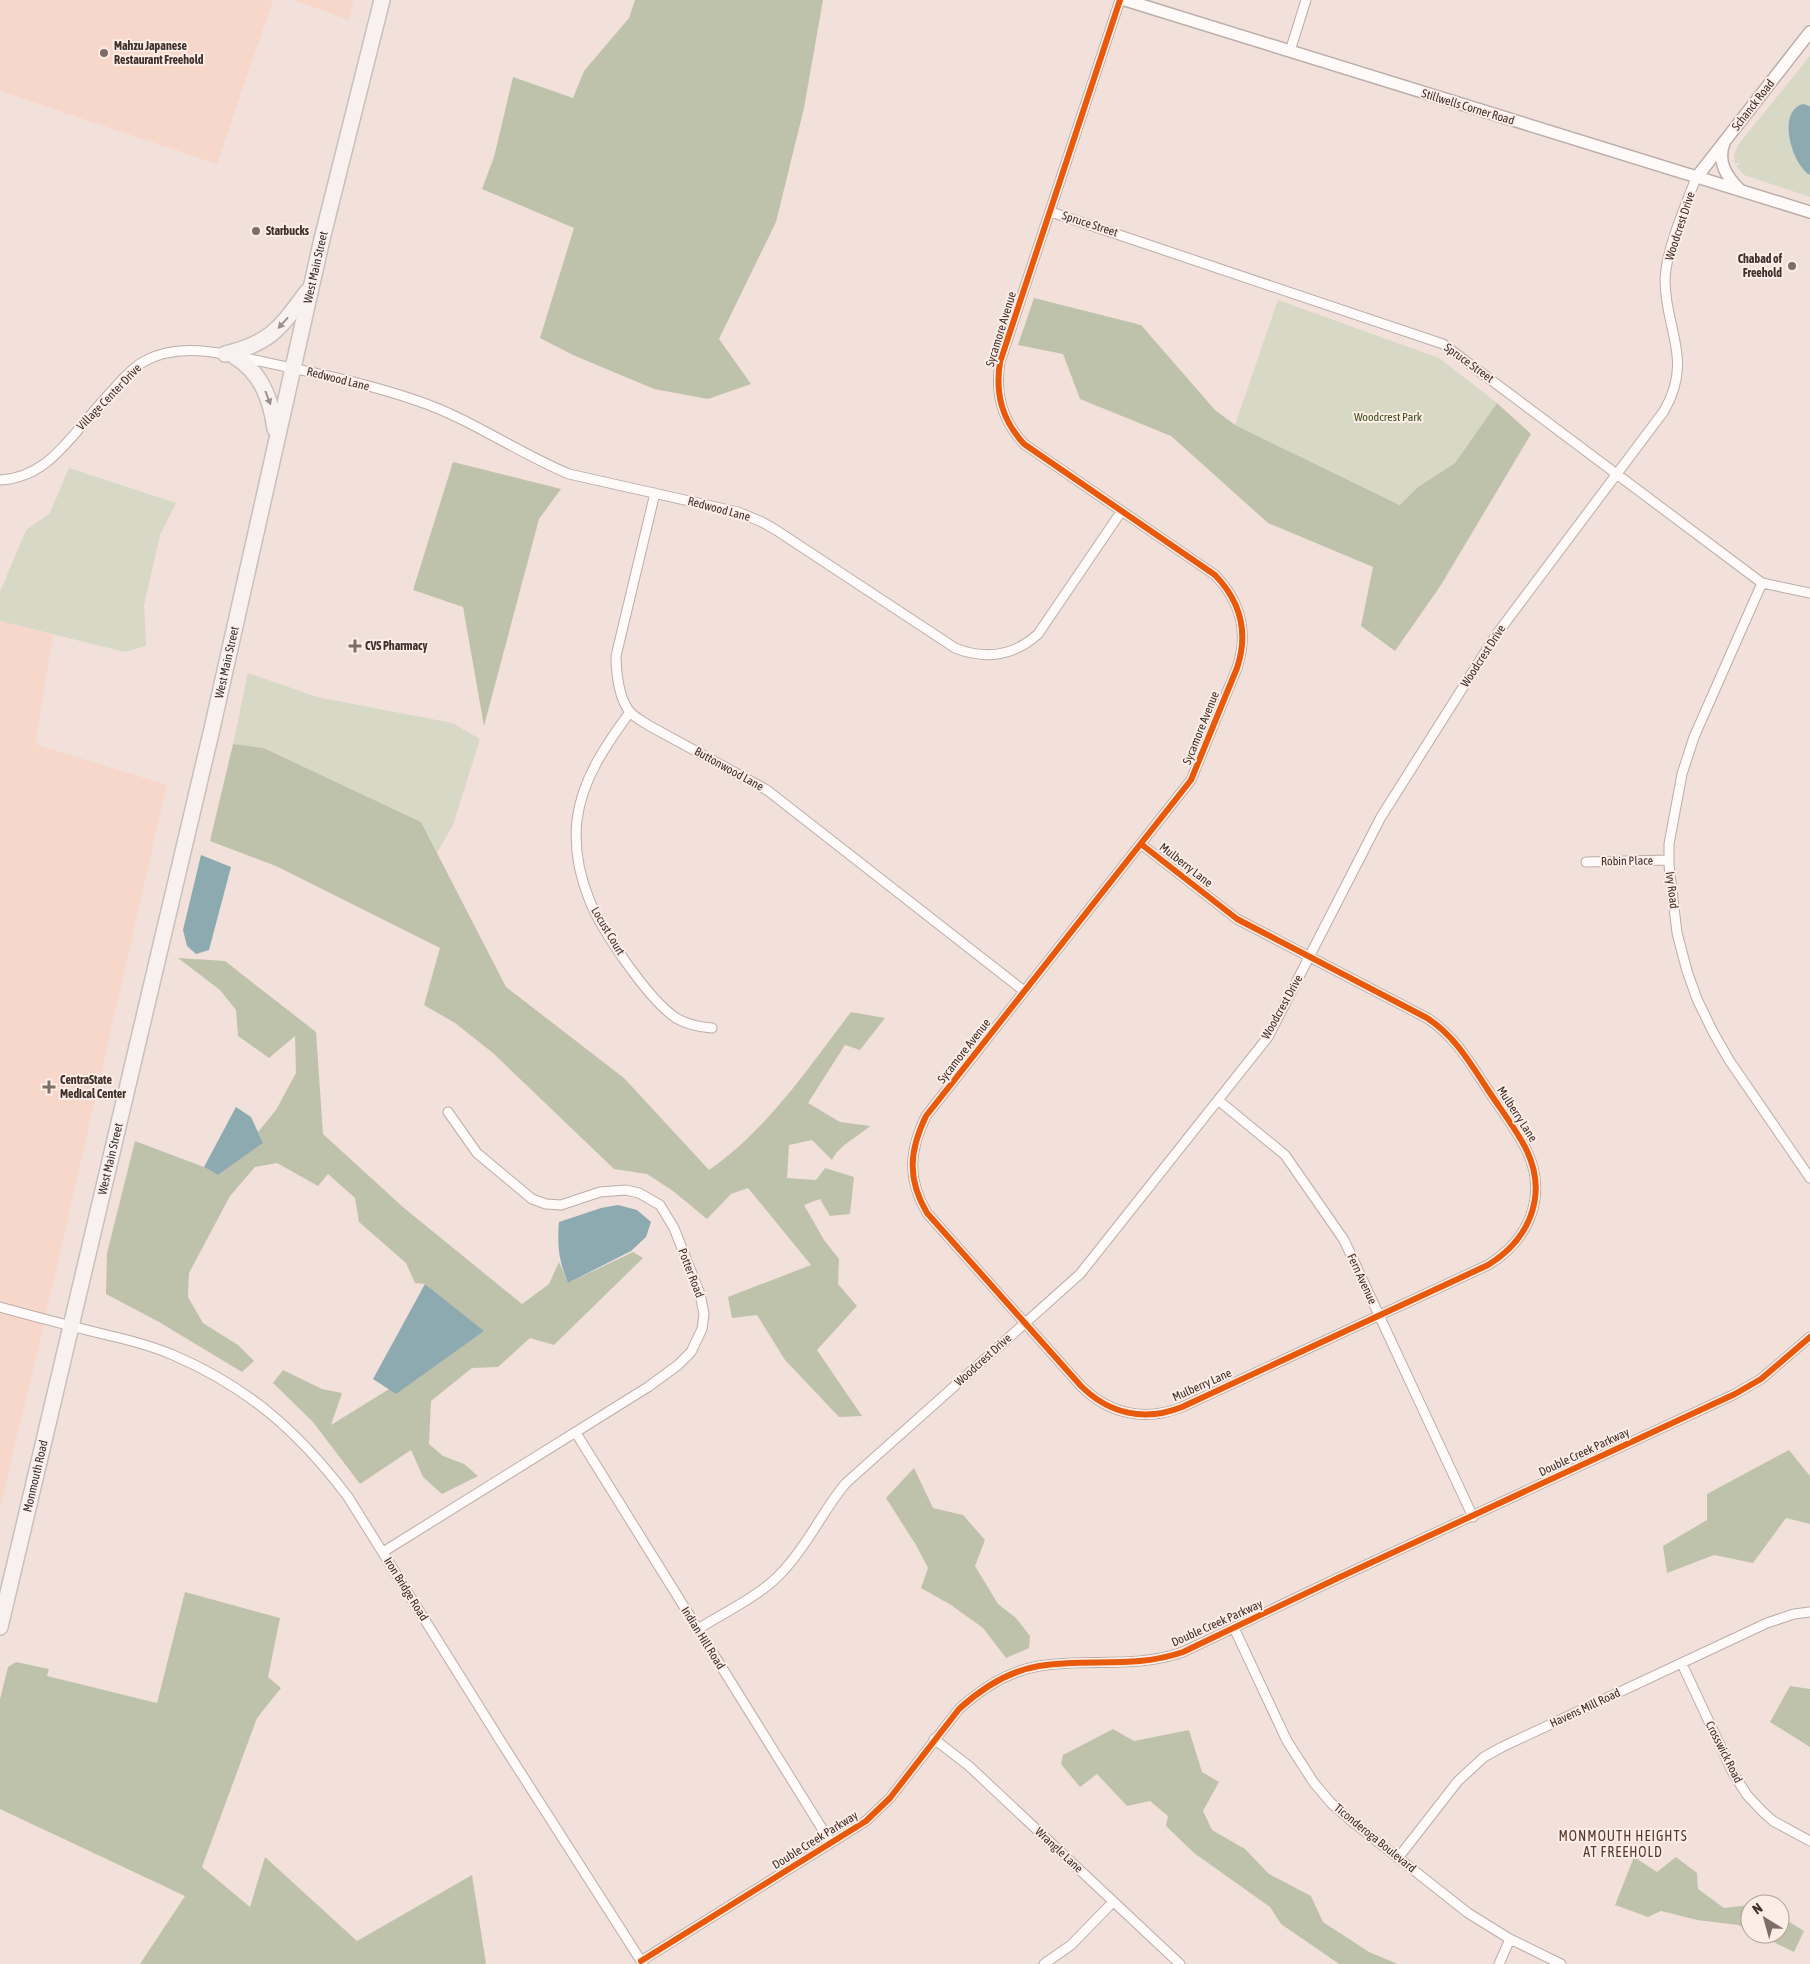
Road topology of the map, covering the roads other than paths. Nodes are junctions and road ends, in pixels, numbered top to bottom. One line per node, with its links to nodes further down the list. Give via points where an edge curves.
1 (382, 0): 12 (main road, West Main Street)
2 (1120, 0): 10 (street, Sycamore Avenue)
3 (1125, 0): 6 (street, Stillwells Corner Road)
4 (1306, 0): 6 (street)
5 (1810, 32): 7 (street, Schanck Road)
6 (1290, 51): 8 (street, Stillwells Corner Road)
7 (1725, 140): 8 (street, Schanck Road); 9 (street, via 1721,153 1723,166 1727,176)
8 (1696, 178): 9 (street, Stillwells Corner Road); 16 (street, Woodcrest Drive, via 1666,269 1666,292 1678,356 1674,390 1664,411)
9 (1740, 190): 11 (street, Stillwells Corner Road)
10 (1051, 212): 16 (street, Spruce Street, via 1443,344); 19 (street, Sycamore Avenue, via 1000,362 999,398 1008,424 1024,444)
11 (1810, 212)
12 (312, 284): 13 (main road, one-way to 13, via 282,326); 14 (main road, West Main Street)
13 (229, 355): 14 (street, Village Center Drive); 15 (main road, one-way to 15, via 246,363 267,394); 17 (street, Village Center Drive, via 184,350 143,362 101,402 48,462 26,474)
14 (292, 368): 15 (main road, West Main Street); 18 (street, Redwood Lane, via 420,402 569,474)
15 (276, 438): 35 (main road, West Main Street, via 211,733)
16 (1617, 473): 20 (street, Spruce Street); 26 (street, Woodcrest Drive, via 1496,635 1382,817)
17 (0, 480)
18 (655, 494): 19 (street, Redwood Lane, via 738,512 762,522 955,648 986,656 1011,651 1038,634); 22 (street, via 616,656 620,691)
19 (1121, 512): 23 (street, Sycamore Avenue, via 1215,575 1237,607 1243,638 1237,668 1195,773)
20 (1762, 583): 21 (street, Spruce Street); 24 (street, Ivy Road, via 1694,737 1682,774 1668,844)
21 (1810, 593)
22 (630, 712): 27 (street, Buttonwood Lane, via 766,790); 28 (street, Locust Court, via 600,755 585,788 576,831 581,875 597,917 647,988 677,1018 693,1026)
23 (1141, 844): 26 (street, Mulberry Lane, via 1237,919); 27 (street, Sycamore Avenue)
24 (1668, 860): 25 (street, Robin Place); 31 (street, Ivy Road, via 1677,933 1697,999 1729,1060)
25 (1586, 862)
26 (1309, 957): 29 (street, Woodcrest Drive, via 1268,1037); 33 (street, Mulberry Lane, via 1441,1027 1458,1045 1523,1143 1534,1171 1536,1194 1532,1214 1523,1234 1506,1254)
27 (1024, 991): 34 (street, Sycamore Avenue, via 926,1116 914,1144 912,1164 916,1190 927,1213)
28 (712, 1028)
29 (1218, 1100): 33 (street, Fern Avenue, via 1278,1147 1292,1163 1344,1240); 34 (street, Woodcrest Drive, via 1087,1266)
30 (448, 1112): 38 (street, Potter Road, via 477,1153 532,1199 561,1205 600,1192 626,1190 639,1193 660,1205 674,1228 703,1303 699,1339 686,1358 648,1387)
31 (1810, 1178)
32 (0, 1307): 35 (street, Iron Bridge Road)
33 (1379, 1315): 37 (street, Mulberry Lane, via 1182,1407 1155,1415); 39 (street, Fern Avenue)
34 (1024, 1323): 37 (street, Sycamore Avenue, via 1089,1394 1106,1406); 44 (street, Woodcrest Drive, via 846,1483 777,1578)
35 (71, 1325): 40 (street, Iron Bridge Road, via 172,1354 233,1386 299,1438 348,1497); 42 (main road, Monmouth Road)
36 (1810, 1338): 39 (street, Double Creek Parkway, via 1735,1394)
37 (1133, 1415)
38 (576, 1433): 40 (street, Potter Road); 44 (street, Indian Hill Road)
39 (1473, 1517): 43 (street, Double Creek Parkway)
40 (383, 1552): 52 (street, Iron Bridge Road)
41 (1810, 1612): 45 (street, Havens Mill Road, via 1767,1623)
42 (0, 1627)
43 (1234, 1628): 46 (street, Double Creek Parkway, via 1184,1652 1156,1660 1056,1664 1018,1672 995,1682 970,1699); 49 (street, Ticonderoga Boulevard, via 1287,1741 1314,1783 1331,1803)
44 (698, 1629): 48 (street, Indian Hill Road)
45 (1682, 1664): 47 (street, Crosswick Road, via 1733,1774 1747,1795 1773,1821); 49 (street, Havens Mill Road, via 1484,1757 1458,1781)
46 (934, 1739): 48 (street, Double Creek Parkway, via 890,1798 866,1821); 50 (street, Wrangle Lane, via 969,1766)
47 (1810, 1841)
48 (831, 1844): 52 (street, Double Creek Parkway)
49 (1398, 1858): 51 (street, Ticonderoga Boulevard, via 1468,1913)
50 (1113, 1902): 53 (street, via 1071,1945); 54 (street, Wrangle Lane)
51 (1510, 1939): 55 (street); 56 (street, Ticonderoga Boulevard)
52 (642, 1962)
53 (1044, 1964)
54 (1180, 1964)
55 (1499, 1964)
56 (1562, 1964)

